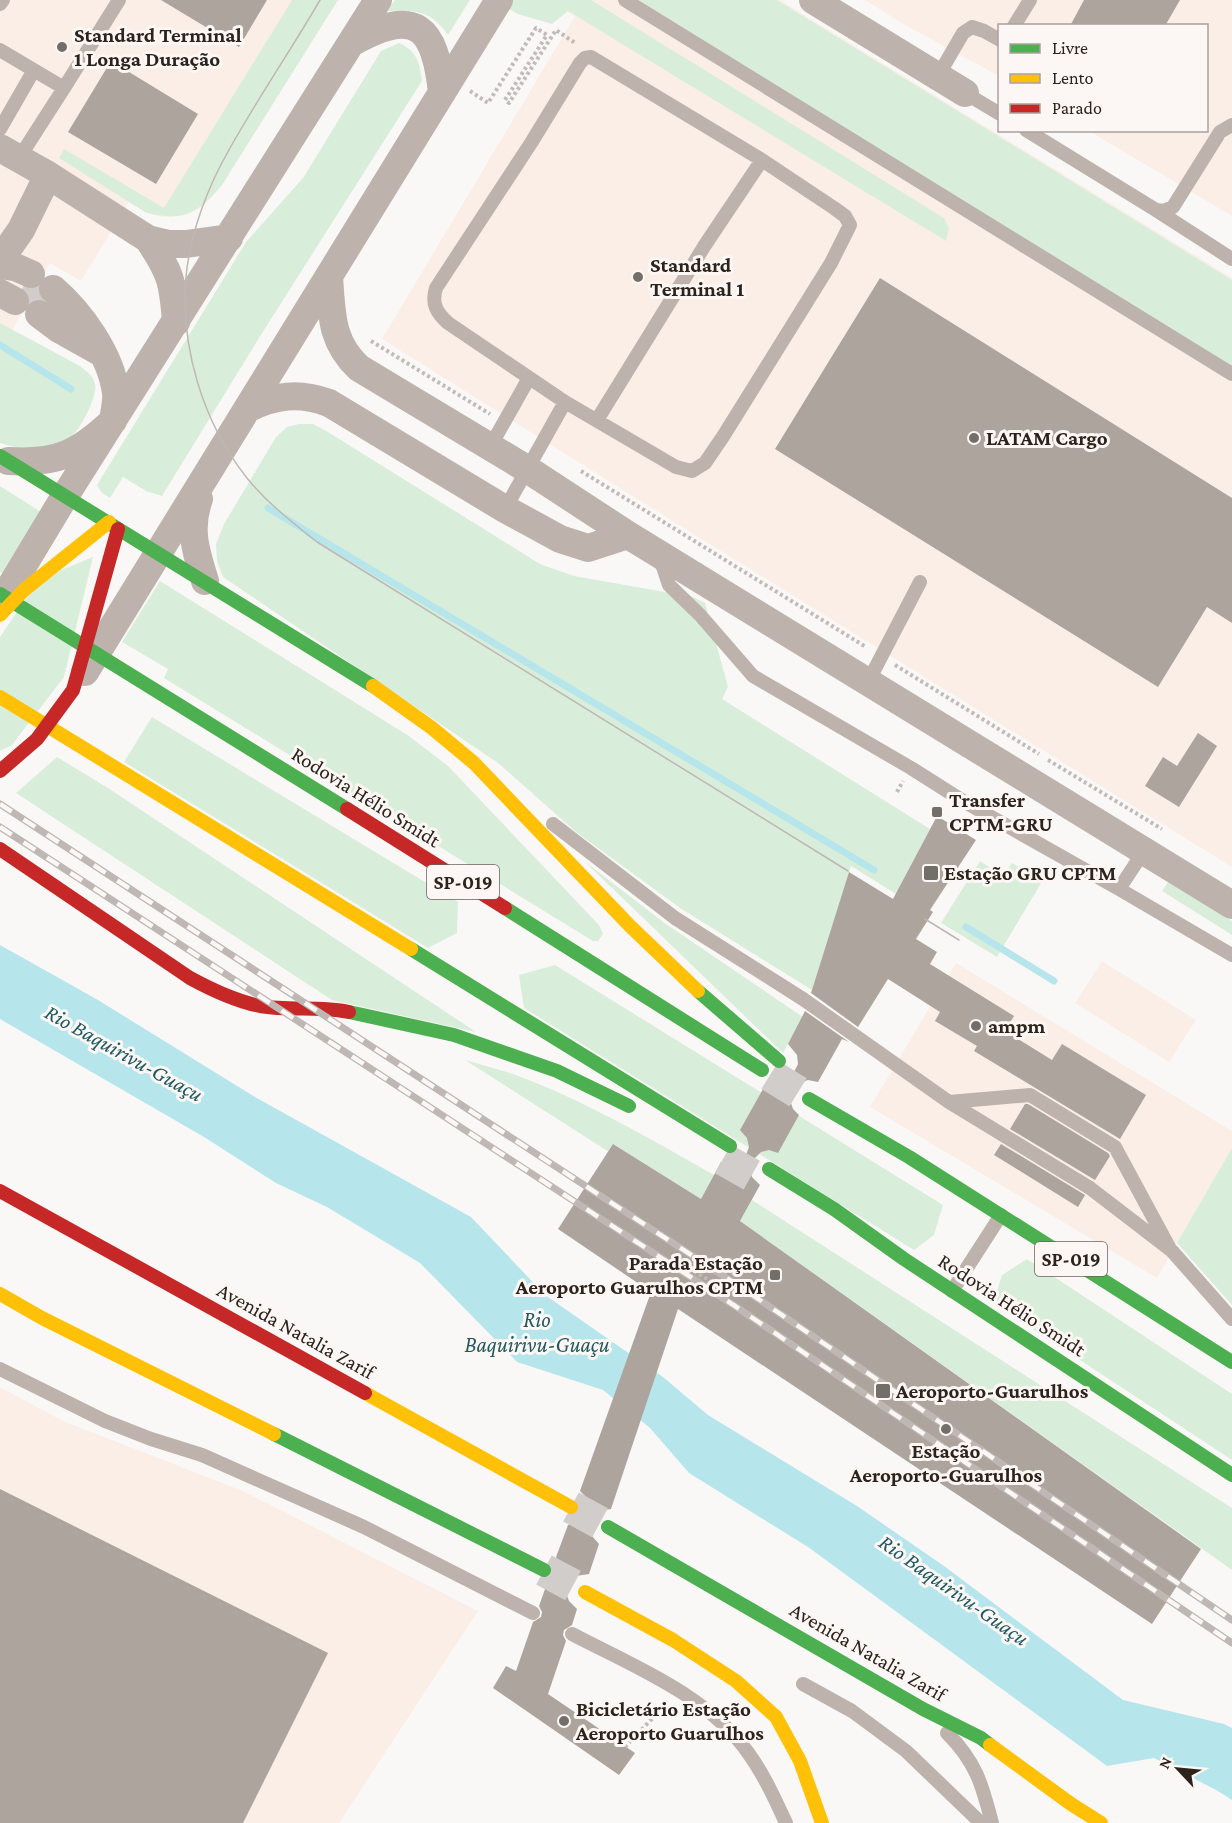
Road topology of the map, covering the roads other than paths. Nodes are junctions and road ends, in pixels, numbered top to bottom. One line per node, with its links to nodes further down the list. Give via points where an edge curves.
1 (3, 0): 8 (lane)
2 (119, 0): 15 (lane)
3 (378, 0): 11 (street)
4 (625, 0): 33 (lane)
5 (813, 0): 14 (street)
6 (1030, 0): 9 (lane)
7 (498, 1): 16 (street)
8 (0, 4)
9 (1015, 24)
10 (998, 39): 14 (lane, via 972,27 963,33)
11 (353, 42): 16 (street, via 399,23 422,32 436,54); 26 (street)
12 (0, 50): 13 (lane)
13 (34, 70): 15 (lane); 20 (lane)
14 (938, 76): 17 (street)
15 (64, 88): 22 (lane)
16 (442, 93): 30 (street)
17 (965, 93): 18 (lane)
18 (998, 113)
19 (1232, 125): 25 (lane, via 1220,132 1173,207)
20 (0, 129)
21 (1029, 132): 25 (lane)
22 (9, 153): 24 (street)
23 (762, 160): 34 (lane, via 591,57 579,63 434,295 439,315 448,323); 37 (lane); 37 (lane, via 834,208 848,220 849,230 724,435 705,463 692,471 676,467)
24 (48, 175): 27 (street); 29 (street)
25 (1156, 210): 28 (lane)
26 (229, 238): 27 (street, via 186,244); 32 (street)
27 (148, 239): 32 (street, via 170,274)
28 (1232, 259)
29 (0, 263): 31 (street, via 15,267)
30 (329, 277): 36 (street); 39 (street, via 334,330 349,359 377,380)
31 (26, 292): 38 (street, via 71,305 82,318 102,353 116,394)
32 (176, 322): 38 (street)
33 (1232, 374)
34 (530, 378): 35 (lane); 39 (lane)
35 (565, 402): 37 (lane); 41 (lane)
36 (247, 409): 42 (street); 44 (street, via 260,402 298,396 329,403)
37 (597, 420)
38 (113, 421): 40 (street, via 90,443 57,458 35,463); 43 (street)
39 (496, 435): 41 (street)
40 (4, 459): 43 (main road)
41 (527, 469): 44 (lane); 46 (street)
42 (207, 474): 47 (street); 49 (street, via 195,510 193,541)
43 (65, 496): 45 (main road); 52 (street)
44 (505, 509): 46 (street, via 560,539 588,548)
45 (113, 525): 47 (main road); 53 (main road, via 24,590); 55 (main road)
46 (628, 536): 48 (street)
47 (159, 554): 49 (main road); 55 (street)
48 (658, 554): 54 (street); 61 (lane, via 669,585 753,676)
49 (205, 582): 57 (main road, via 405,708)
50 (920, 582): 54 (lane)
51 (0, 594): 65 (main road, Rodovia Hélio Smidt / SP-019)
52 (0, 604)
53 (0, 615)
54 (868, 682): 60 (street)
55 (73, 690): 58 (main road, via 37,740)
56 (0, 697): 70 (main road)
57 (469, 758): 64 (main road, via 655,953); 67 (lane, via 675,918 803,999)
58 (0, 771)
59 (0, 849): 68 (main road, via 190,978 237,1000 262,1006 331,1008 454,1035 557,1071)
60 (1144, 851): 61 (lane); 62 (street)
61 (1119, 889): 63 (lane)
62 (1232, 905)
63 (1232, 955)
64 (778, 1060)
65 (770, 1075)
66 (809, 1099): 71 (main road, SP-019)
67 (949, 1102): 75 (lane, via 1090,1188); 75 (lane, via 1030,1095 1115,1147)
68 (643, 1113)
69 (863, 1114): 71 (main road)
70 (730, 1146)
71 (909, 1157): 74 (main road, SP-019)
72 (766, 1175): 76 (main road, Rodovia Hélio Smidt, via 834,1209)
73 (0, 1191): 82 (main road, Avenida Natalia Zarif)
74 (1001, 1215): 76 (lane); 79 (main road, SP-019)
75 (1172, 1251): 78 (lane)
76 (952, 1291): 81 (main road, Rodovia Hélio Smidt)
77 (0, 1294): 84 (main road)
78 (1232, 1319)
79 (1232, 1362)
80 (0, 1368): 86 (lane, via 105,1421 202,1455 364,1527)
81 (1232, 1475)
82 (571, 1507)
83 (608, 1527): 89 (main road, Avenida Natalia Zarif)
84 (544, 1570)
85 (585, 1592): 92 (main road, via 736,1681 776,1717 800,1761)
86 (533, 1613)
87 (572, 1634): 91 (lane, via 678,1690 719,1721 748,1753)
88 (802, 1684): 93 (lane, via 852,1711 906,1751)
89 (923, 1709): 90 (main road, Avenida Natalia Zarif, via 981,1738); 94 (lane, via 974,1766)
90 (1071, 1804): 95 (lane); 96 (main road, Avenida Natalia Zarif)
91 (786, 1823)
92 (822, 1823)
93 (981, 1823)
94 (992, 1823)
95 (1076, 1823)
96 (1101, 1823)

